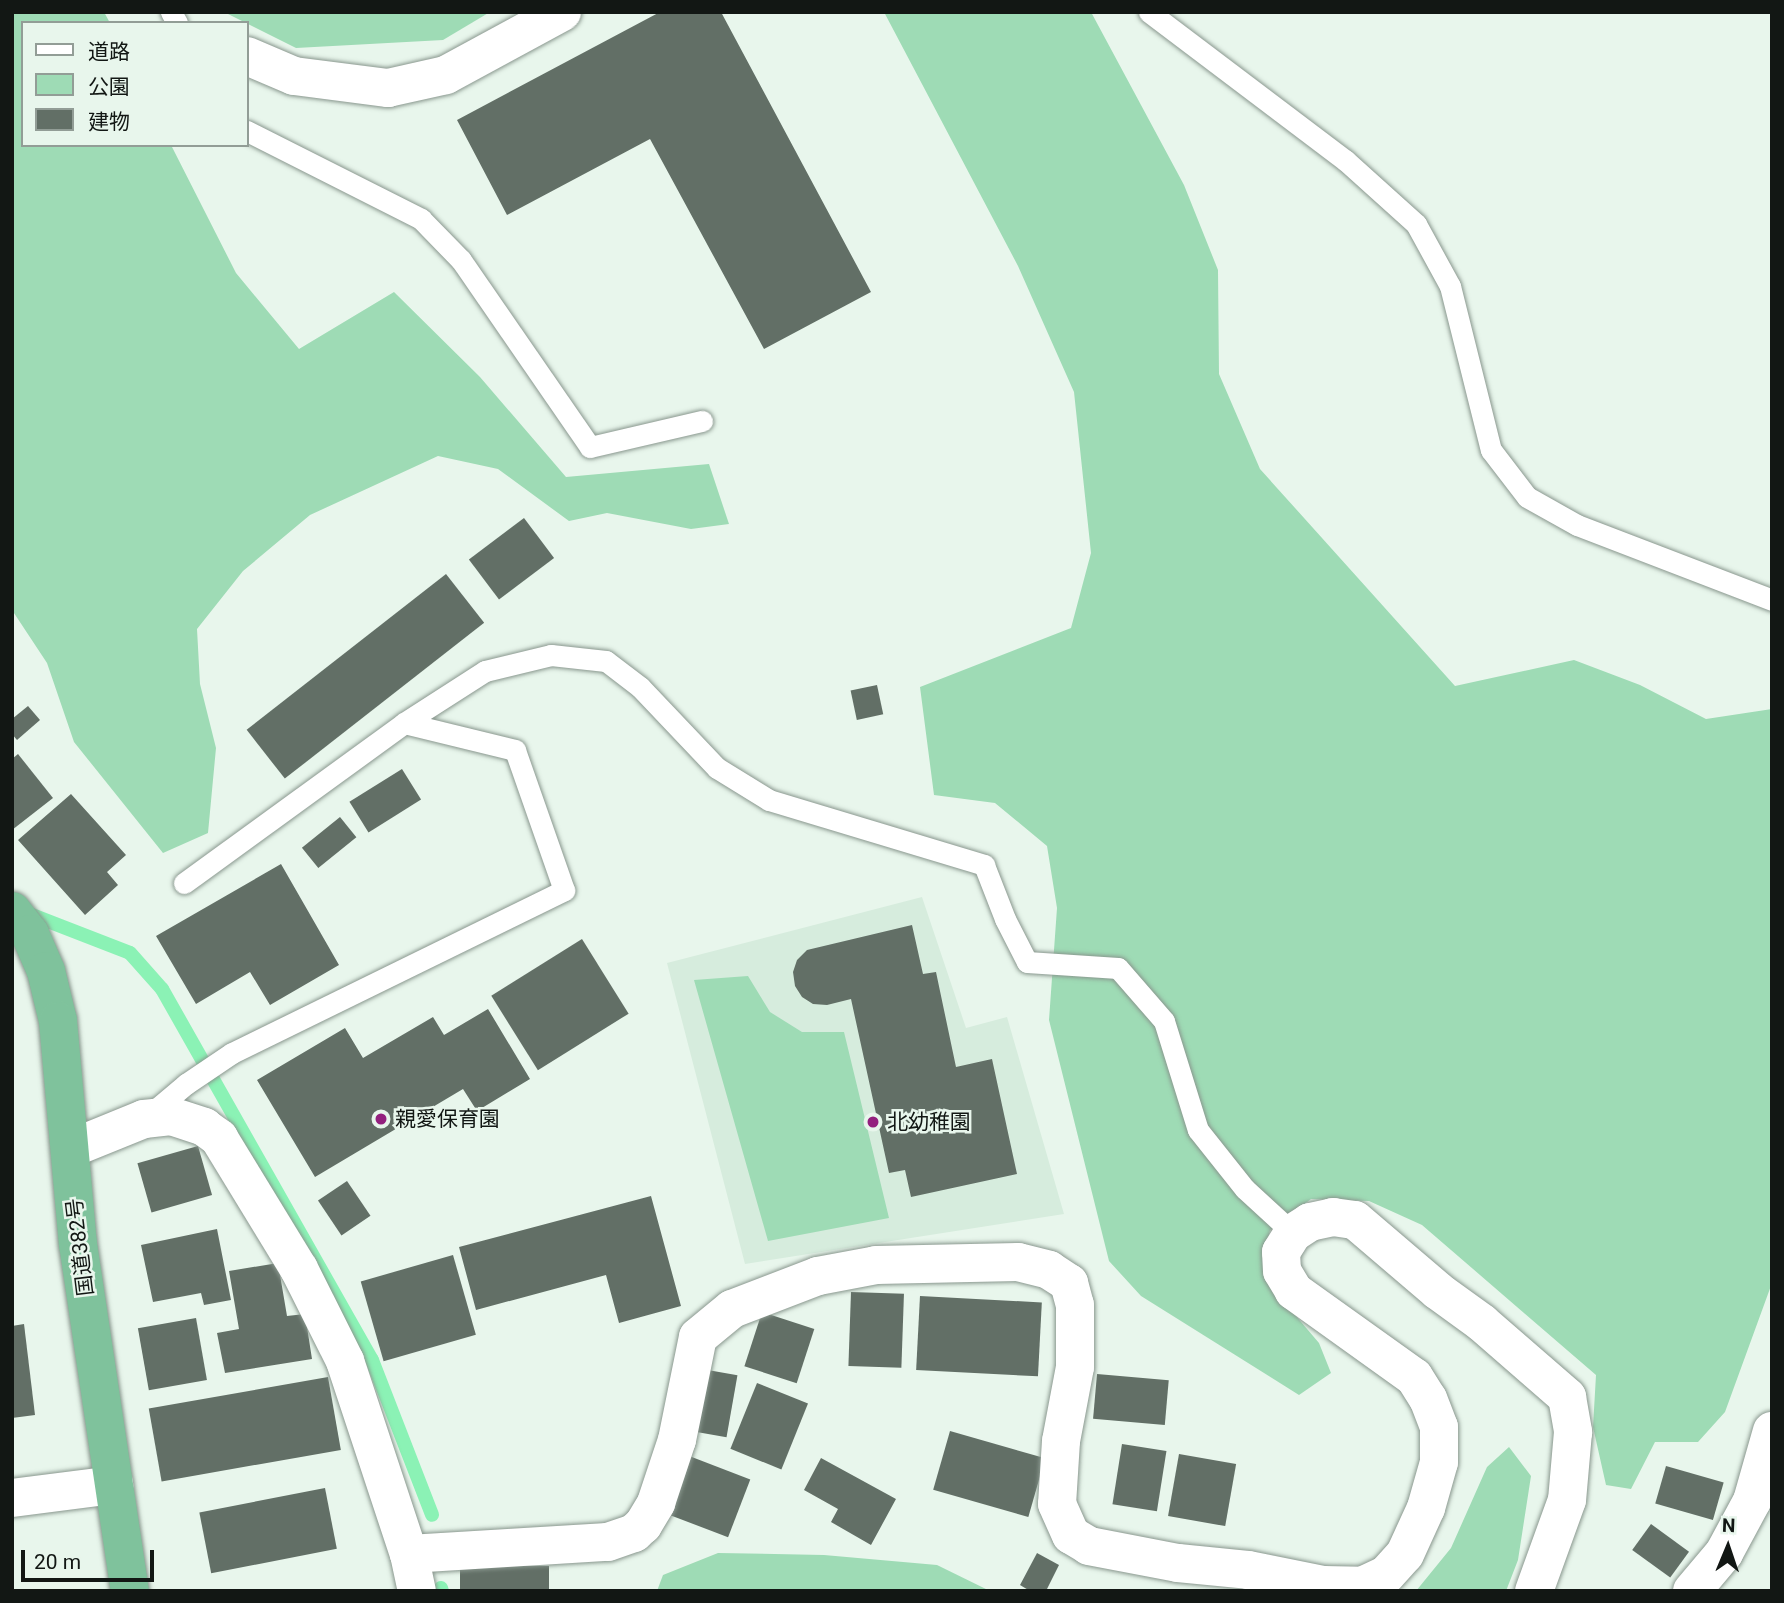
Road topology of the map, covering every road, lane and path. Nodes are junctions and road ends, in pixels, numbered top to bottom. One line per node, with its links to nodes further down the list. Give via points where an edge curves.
1 (562, 12): 3 (street, via 446,75 388,88 294,76)
2 (1149, 12): 6 (lane, via 1345,160 1416,224 1450,286 1491,450 1527,497 1577,526)
3 (248, 56)
4 (248, 132): 5 (lane, via 421,219 461,260 590,446)
5 (702, 421)
6 (1772, 600)
7 (404, 723): 8 (lane); 10 (lane, via 515,750 564,890 232,1053); 12 (lane, via 485,671 551,655 606,661 640,687 717,768 769,800 984,864 1027,962 1118,968 1164,1021 1198,1130 1245,1189)
8 (184, 883)
9 (18, 925): 11 (highway, 国道382号, via 47,971 58,1021)
10 (144, 1119): 11 (street); 16 (street, via 172,1116 204,1127 227,1150 299,1269 345,1362)
11 (70, 1149): 14 (highway, 国道382号, via 78,1244)
12 (1293, 1233): 16 (street, via 1282,1252 1282,1271 1294,1292 1414,1377 1439,1427 1439,1462 1426,1508 1405,1554 1386,1575 1362,1586 1323,1586 1248,1570 1178,1563 1089,1546 1071,1535 1057,1504 1061,1441 1075,1367 1075,1305 1069,1283 1049,1270 1018,1262 876,1265 818,1276 732,1309 698,1338 677,1440 656,1503 634,1533 608,1542); 19 (street, via 1310,1222 1333,1217 1355,1220 1567,1397 1573,1432 1567,1500)
13 (1772, 1431): 20 (street, via 1752,1501 1724,1553)
14 (114, 1485): 15 (street); 17 (highway, 国道382号)
15 (12, 1498)
16 (410, 1554): 18 (street)
17 (130, 1591)
18 (417, 1591)
19 (1534, 1591)
20 (1692, 1591)

